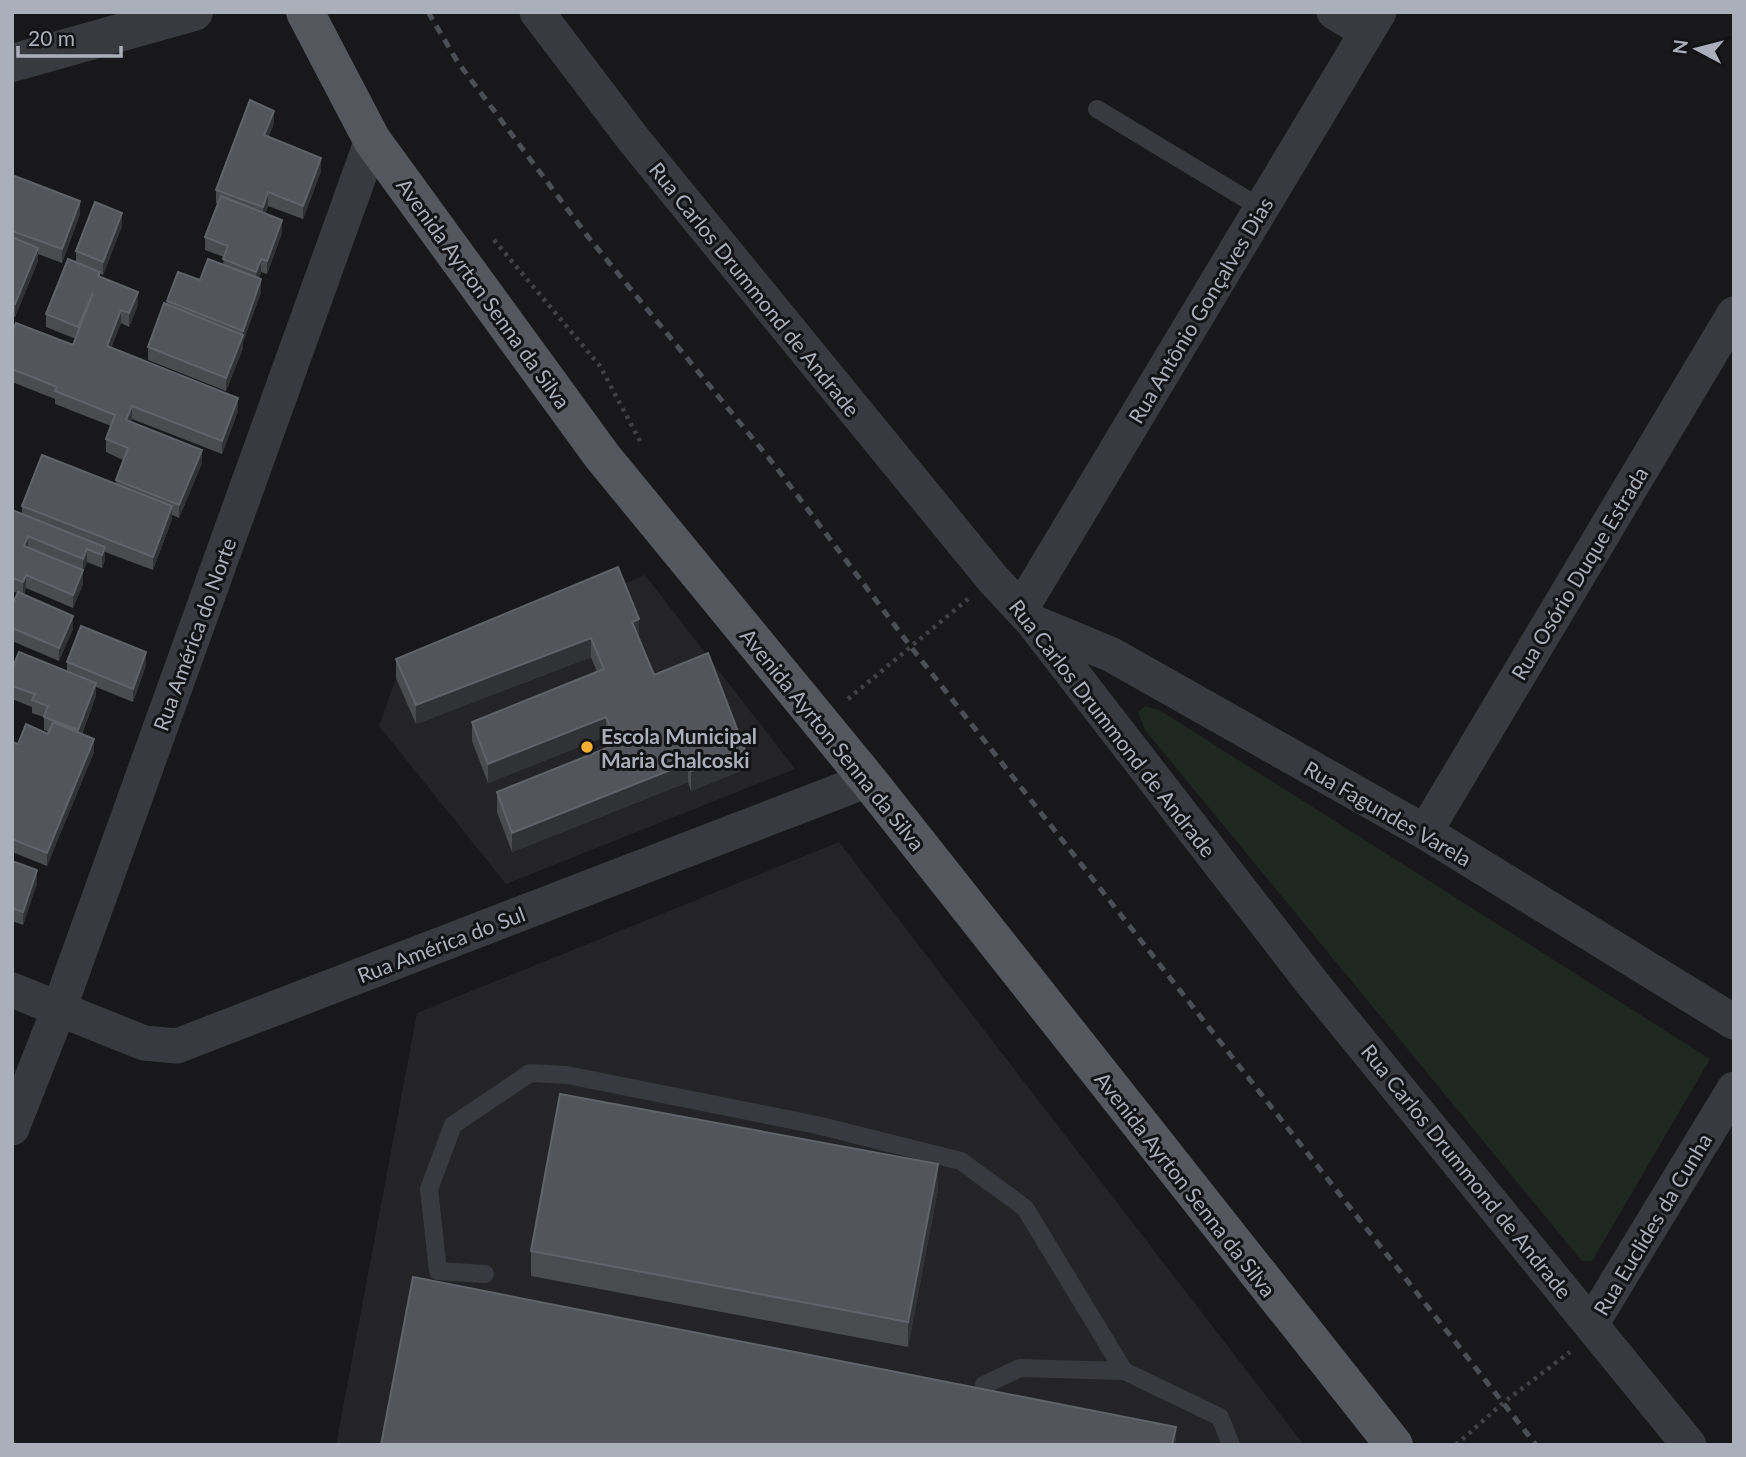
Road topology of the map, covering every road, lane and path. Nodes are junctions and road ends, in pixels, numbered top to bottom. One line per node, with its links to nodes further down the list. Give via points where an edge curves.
1 (194, 12): 6 (street)
2 (305, 12): 8 (main road, Avenida Ayrton Senna da Silva)
3 (537, 12): 11 (street, Rua Carlos Drummond de Andrade, via 643,151)
4 (1334, 12): 5 (street)
5 (1373, 22): 9 (street, Rua Antônio Gonçalves Dias)
6 (12, 63)
7 (1097, 109): 9 (lane)
8 (372, 140): 14 (main road, Avenida Ayrton Senna da Silva, via 602,456); 17 (street, Rua América do Norte)
9 (1261, 208): 12 (street, Rua Antônio Gonçalves Dias)
10 (1734, 314): 15 (street, Rua Osório Duque Estrada)
11 (992, 579): 12 (street, Rua Carlos Drummond de Andrade); 13 (path)
12 (1027, 615): 15 (street, Rua Fagundes Varela, via 1112,655); 22 (street, Rua Carlos Drummond de Andrade, via 1313,984)
13 (844, 702)
14 (868, 780): 17 (street, Rua América do Sul, via 177,1046 144,1043); 26 (main road, Avenida Ayrton Senna da Silva)
15 (1425, 832): 18 (street, Rua Fagundes Varela)
16 (12, 990): 17 (street, Rua América do Sul)
17 (59, 1009): 20 (street, Rua América do Norte)
18 (1734, 1022)
19 (1734, 1089): 22 (street, Rua Euclides da Cunha)
20 (12, 1128)
21 (485, 1274): 23 (lane, via 438,1271 429,1189 453,1125 530,1073 567,1075 817,1125 961,1161 1025,1208)
22 (1595, 1327): 27 (path); 28 (street, Rua Carlos Drummond de Andrade)
23 (1124, 1371): 24 (lane, via 1020,1368); 25 (lane, via 1220,1417)
24 (984, 1385)
25 (1231, 1445)
26 (1394, 1445)
27 (1456, 1445)
28 (1689, 1445)

